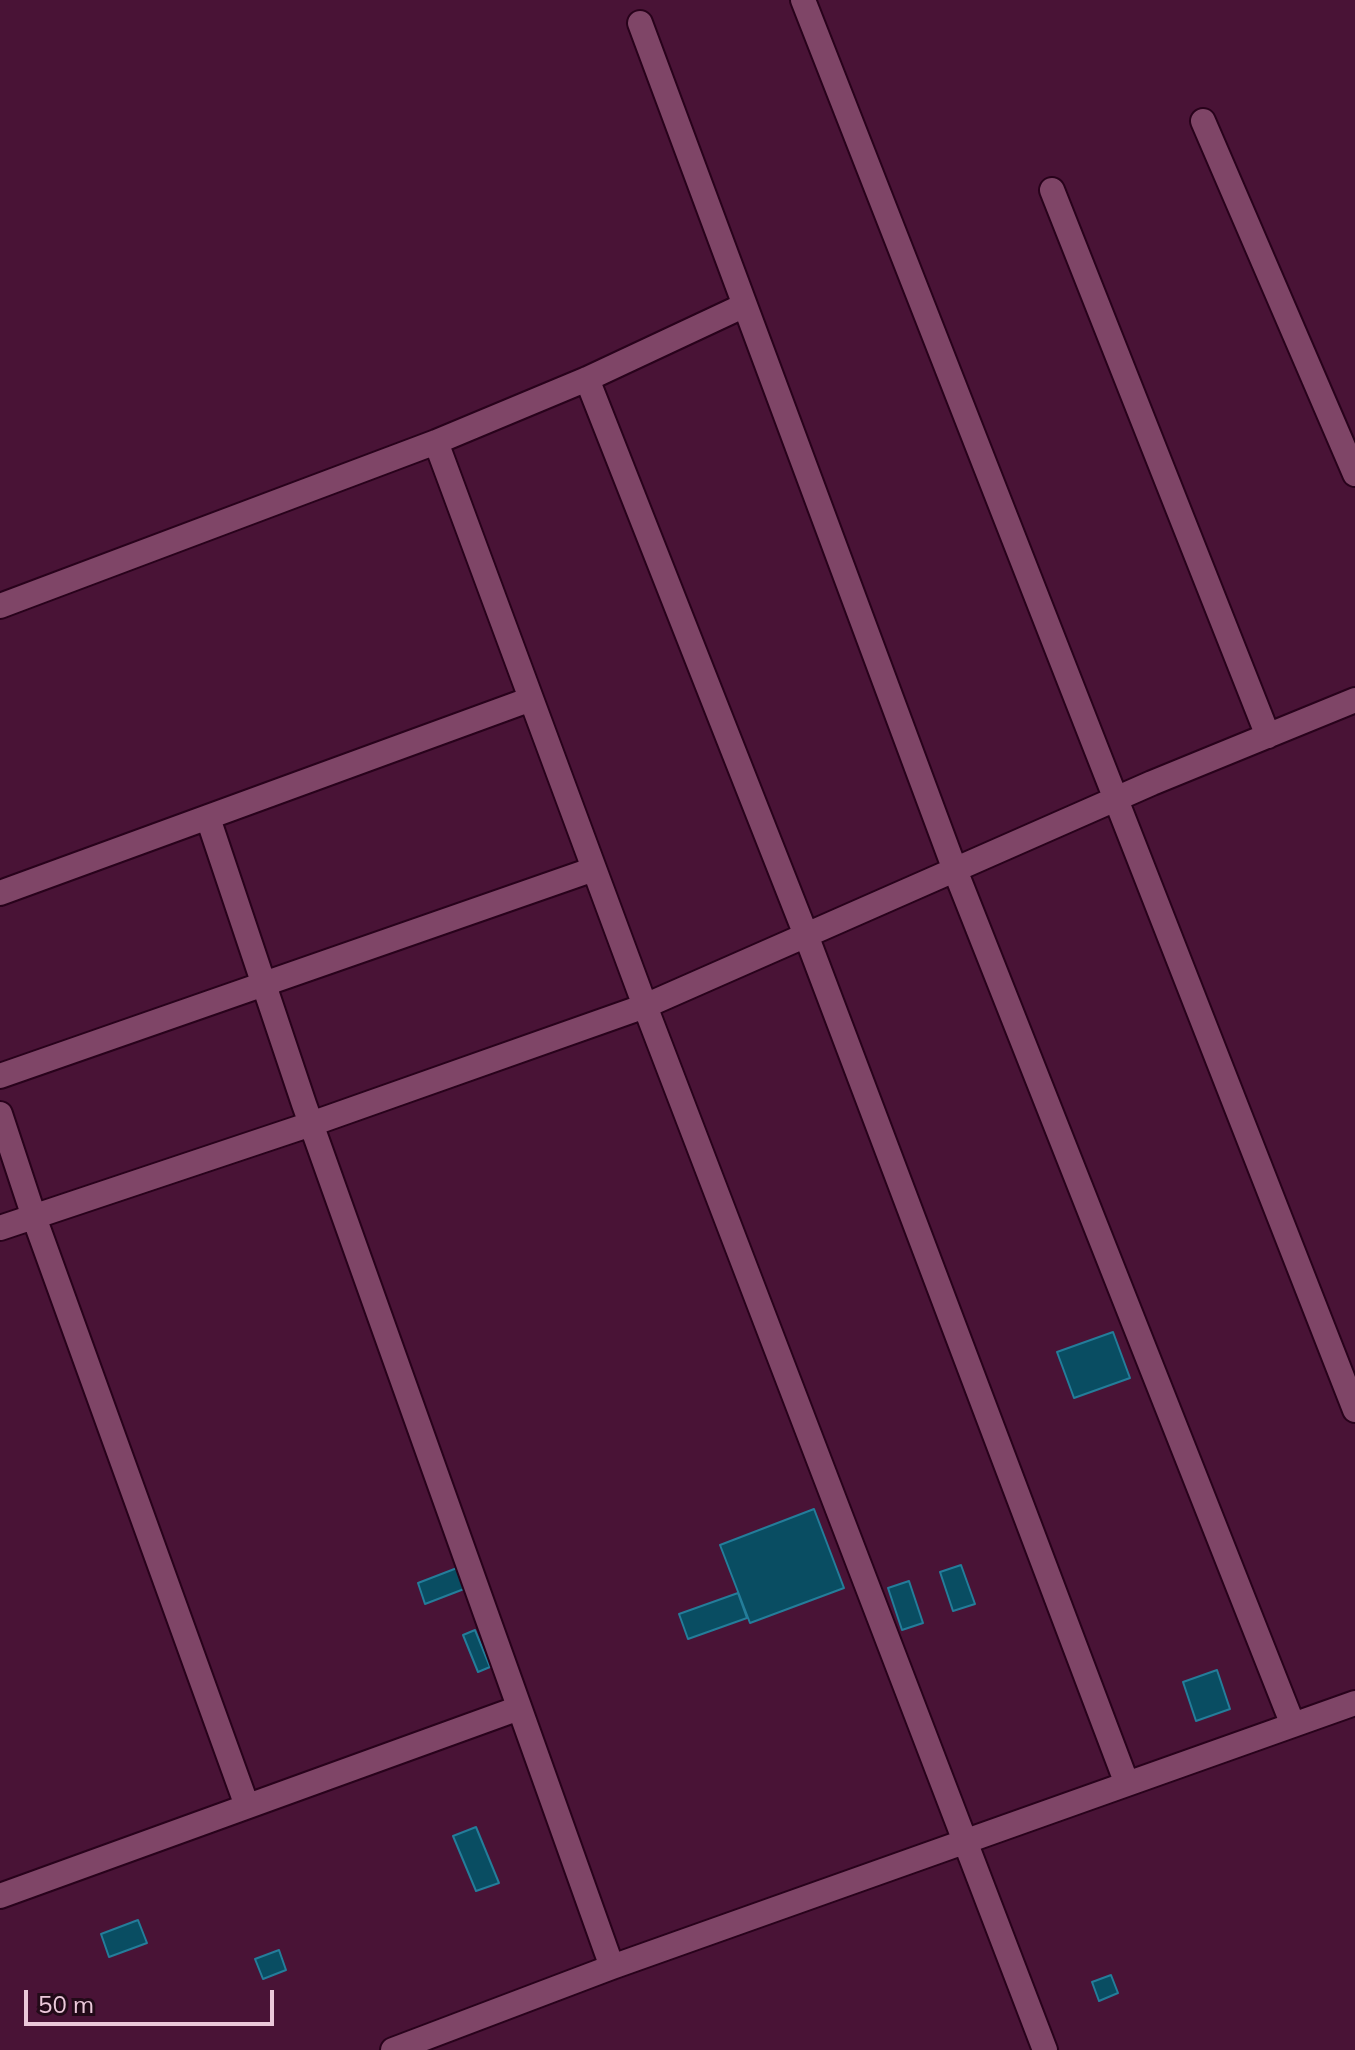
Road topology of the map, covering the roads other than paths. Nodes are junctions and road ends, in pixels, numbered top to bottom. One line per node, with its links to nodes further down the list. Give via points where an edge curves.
1 (803, 0): 13 (street)
2 (640, 23): 5 (street)
3 (1203, 121): 8 (street)
4 (1052, 190): 12 (street)
5 (745, 305): 6 (street); 16 (street)
6 (587, 379): 7 (street); 18 (street)
7 (436, 442): 9 (street); 10 (street)
8 (1355, 474)
9 (0, 606)
10 (531, 699): 14 (street); 15 (street)
11 (1355, 700): 12 (street)
12 (1268, 736): 13 (street)
13 (1116, 799): 16 (street); 26 (street)
14 (208, 818): 17 (street); 19 (street)
15 (594, 869): 19 (street); 20 (street)
16 (955, 870): 18 (street); 29 (street)
17 (0, 893)
18 (806, 935): 20 (street); 30 (street)
19 (263, 984): 21 (street); 23 (street)
20 (645, 1006): 23 (street); 32 (street)
21 (0, 1076)
22 (0, 1114): 24 (street)
23 (311, 1124): 24 (street); 28 (street)
24 (34, 1217): 25 (street); 31 (street)
25 (0, 1228)
26 (1355, 1410)
27 (1355, 1703): 29 (street)
28 (519, 1708): 31 (street); 34 (street)
29 (1293, 1725): 30 (street)
30 (1127, 1784): 32 (street)
31 (247, 1806): 33 (street)
32 (966, 1841): 34 (street); 36 (street)
33 (0, 1896)
34 (612, 1967): 35 (street)
35 (393, 2050)
36 (1045, 2050)

